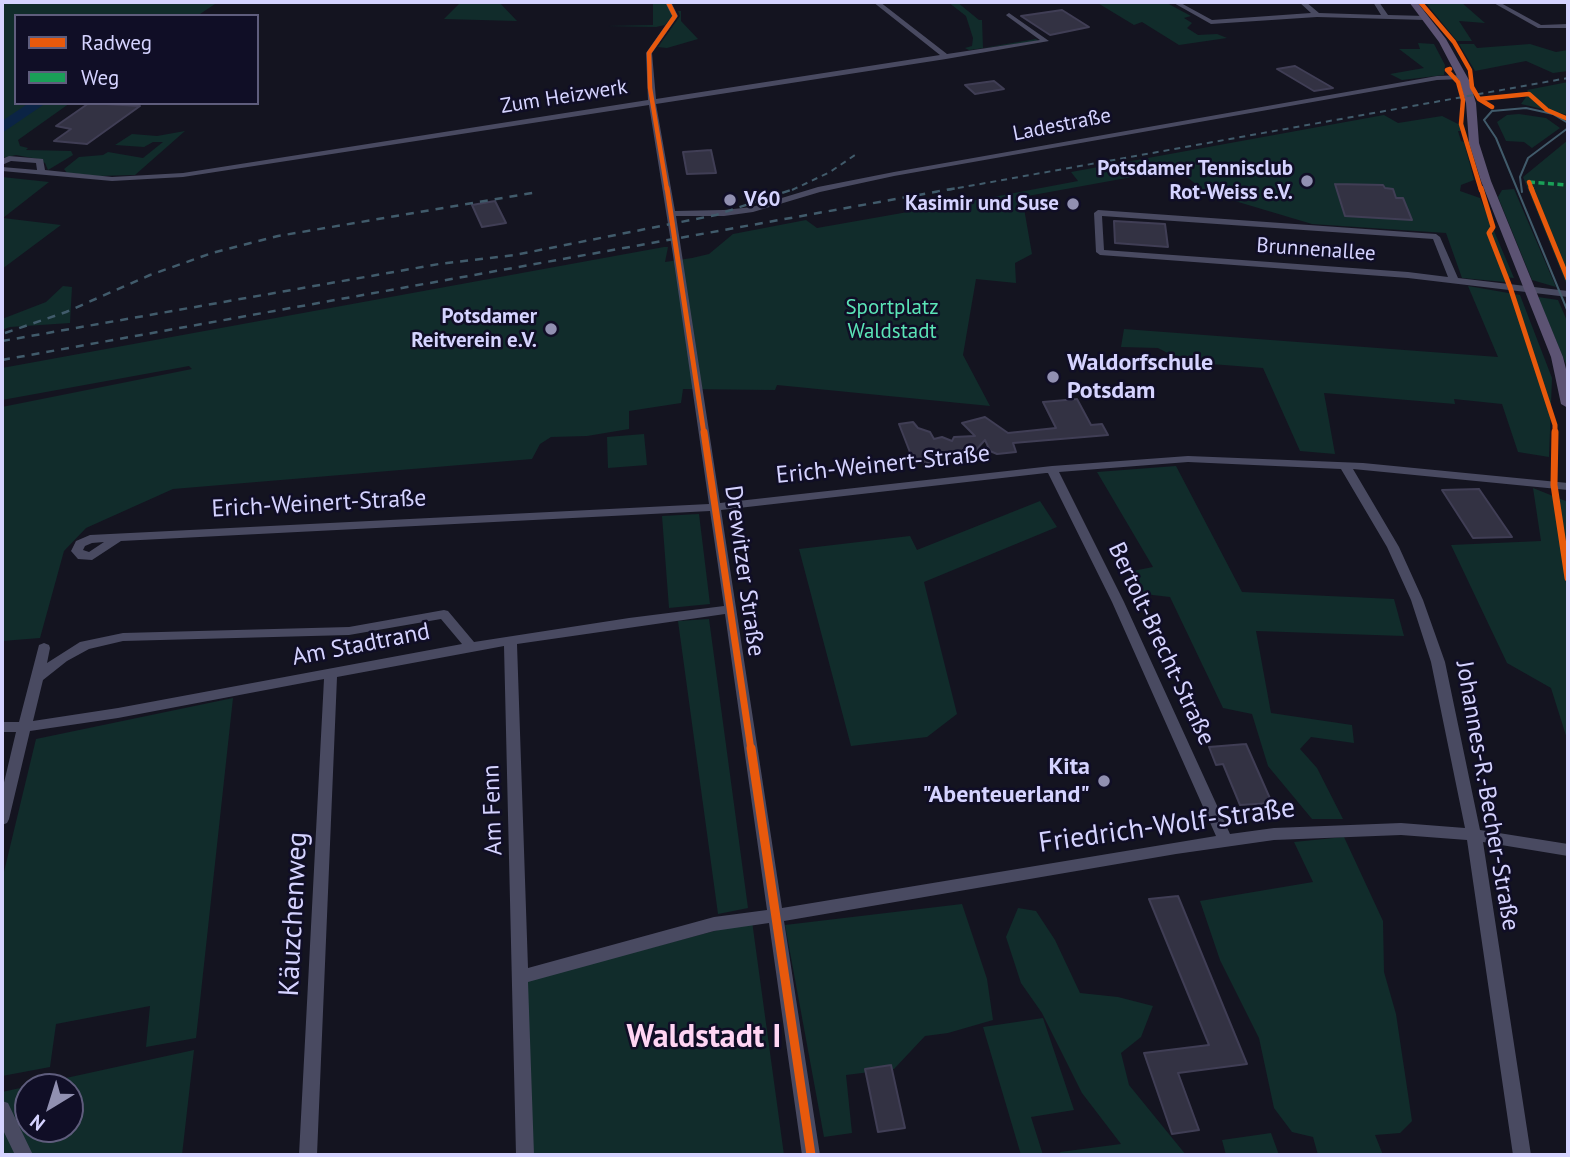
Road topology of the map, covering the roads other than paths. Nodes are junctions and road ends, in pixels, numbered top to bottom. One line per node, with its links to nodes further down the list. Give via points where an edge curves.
1 (668, 2): 15 (street, Drewitzer Straße, via 675,16 648,58)
2 (876, 2): 13 (street)
3 (1175, 2): 9 (street, via 1211,22)
4 (1302, 2): 9 (street)
5 (1376, 2): 10 (street)
6 (1413, 2): 11 (main road)
7 (1495, 2): 12 (street, via 1544,29)
8 (1009, 15): 13 (street, Zum Heizwerk, via 1046,41)
9 (1317, 15): 10 (street)
10 (1385, 16): 11 (street)
11 (1426, 18): 14 (main road)
12 (1568, 26)
13 (946, 57): 15 (street, Zum Heizwerk)
14 (1462, 77): 19 (street, Ladestraße, via 905,172 753,209); 22 (main road, via 1478,154)
15 (653, 102): 18 (street, Zum Heizwerk, via 183,175 112,179); 19 (street, Drewitzer Straße)
16 (2, 163): 18 (street, Zum Heizwerk, via 9,158 40,161)
17 (2, 169): 18 (street, Zum Heizwerk)
18 (41, 174)
19 (671, 214): 28 (street, Drewitzer Straße)
20 (1100, 252): 21 (street, Brunnenallee); 21 (street, via 1098,213 1436,237)
21 (1454, 280): 22 (street, Brunnenallee)
22 (1528, 289): 23 (street, Brunnenallee); 24 (main road, via 1557,356)
23 (1568, 294)
24 (1568, 404)
25 (1345, 465): 26 (street, Erich-Weinert-Straße, via 1188,459); 27 (street, Erich-Weinert-Straße); 39 (street, Johannes-R.-Becher-Straße, via 1401,565 1437,658)
26 (1052, 470): 28 (street, Erich-Weinert-Straße); 40 (street, Bertolt-Brecht-Straße, via 1118,602)
27 (1568, 486)
28 (715, 507): 29 (street, Erich-Weinert-Straße); 30 (street, Drewitzer Straße)
29 (118, 538)
30 (730, 609): 31 (street, Am Stadtrand); 42 (street, Drewitzer Straße)
31 (510, 642): 32 (street, Am Stadtrand); 43 (street, Am Fenn)
32 (471, 647): 34 (street, Am Stadtrand); 35 (street, via 444,614 349,631 123,636 85,645)
33 (44, 648): 35 (street)
34 (331, 674): 37 (street, Am Stadtrand); 46 (street, Käuzchenweg)
35 (38, 677): 37 (street)
36 (2, 727): 37 (street, Am Stadtrand)
37 (24, 727): 38 (street)
38 (2, 818)
39 (1474, 835): 40 (street, Friedrich-Wolf-Straße, via 1401,829); 41 (street, Friedrich-Wolf-Straße); 49 (street, Johannes-R.-Becher-Straße)
40 (1225, 839): 42 (street, Friedrich-Wolf-Straße)
41 (1568, 850)
42 (775, 916): 43 (street, via 714,924); 48 (street, Drewitzer Straße)
43 (521, 977): 47 (street, Am Fenn)
44 (2, 1109): 45 (street)
45 (24, 1155)
46 (308, 1155)
47 (525, 1155)
48 (811, 1155)
49 (1522, 1155)

